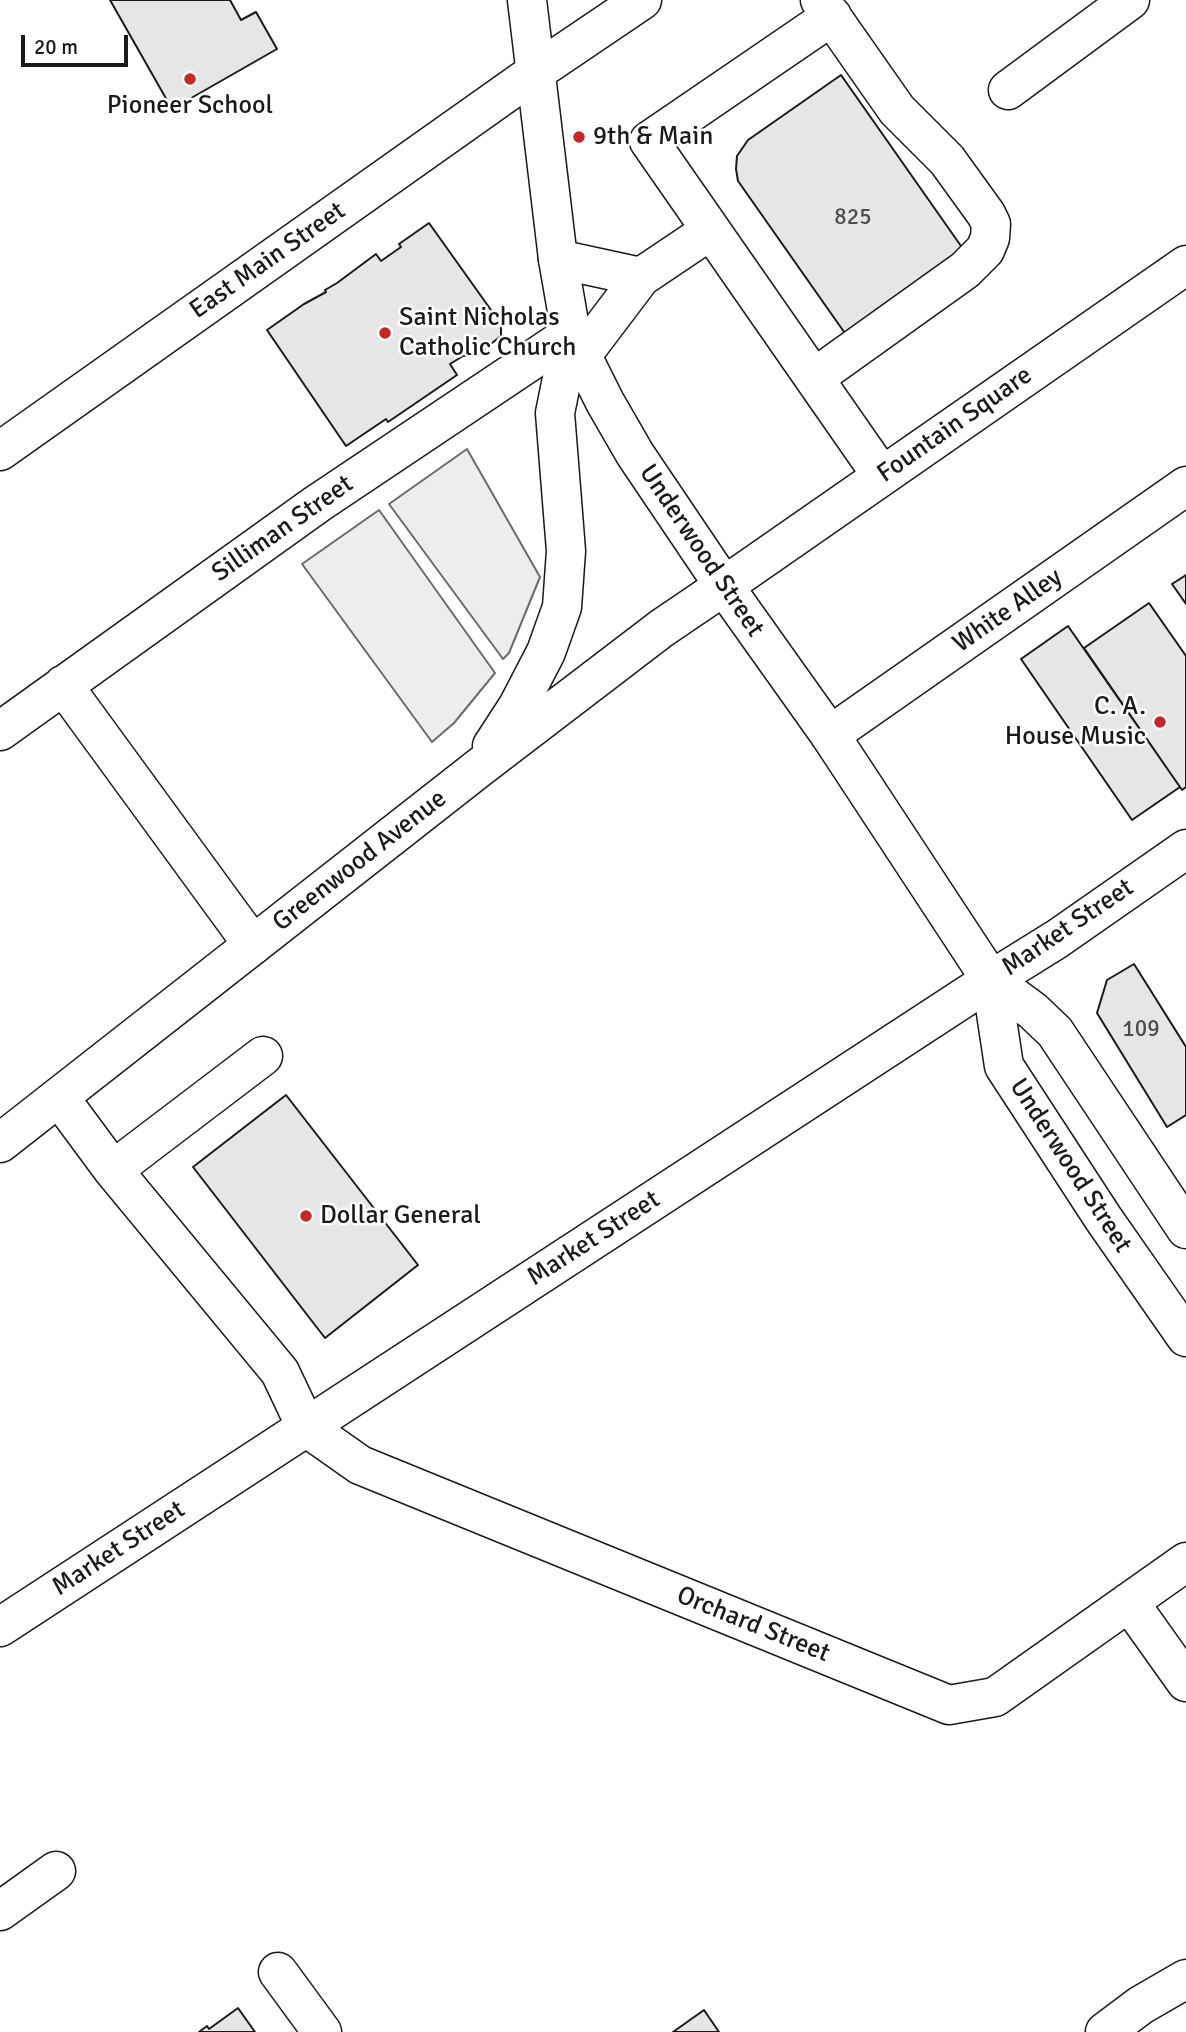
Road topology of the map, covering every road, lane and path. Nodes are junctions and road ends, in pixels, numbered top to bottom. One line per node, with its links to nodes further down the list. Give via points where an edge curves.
1 (527, 0): 5 (main road, Underwood Street)
2 (642, 0): 5 (main road, East Main Street)
3 (1129, 0): 6 (main road)
4 (826, 8): 7 (main road, via 649,141); 12 (main road, via 897,110 947,160 986,214 990,238 965,270)
5 (537, 71): 8 (main road, Underwood Street); 13 (main road, East Main Street)
6 (1008, 90)
7 (711, 230): 10 (main road); 12 (main road)
8 (558, 259): 10 (main road); 11 (main road, Underwood Street)
9 (1186, 265): 14 (main road, Fountain Square)
10 (641, 277): 11 (main road)
11 (577, 344): 16 (main road, Underwood Street, via 635,454); 17 (main road, Silliman Street, via 317,503); 20 (main road, via 555,413 566,551 562,607 547,652)
12 (814, 378): 14 (main road)
13 (0, 452)
14 (882, 476): 16 (main road, Fountain Square)
15 (1186, 486): 19 (main road, White Alley)
16 (724, 586): 19 (main road, Underwood Street); 20 (main road, Greenwood Avenue)
17 (63, 685): 18 (main road, Silliman Street); 22 (main road)
18 (0, 731)
19 (830, 735): 23 (main road, Underwood Street)
20 (480, 766): 22 (main road, Greenwood Avenue)
21 (1186, 849): 23 (main road, Market Street)
22 (253, 945): 25 (main road, Greenwood Avenue)
23 (991, 980): 28 (main road, Underwood Street, via 1055,1032); 30 (main road, Underwood Street, via 1004,1066); 31 (main road, Market Street)
24 (263, 1056): 27 (main road)
25 (59, 1097): 26 (main road, Greenwood Avenue); 27 (main road)
26 (0, 1143)
27 (113, 1170): 31 (main road, via 280,1372)
28 (1175, 1191): 29 (main road, Underwood Street)
29 (1186, 1229)
30 (1186, 1337)
31 (306, 1427): 33 (main road, Orchard Street, via 360,1465 949,1705 995,1697); 34 (main road, Market Street)
32 (1186, 1562): 33 (main road, Orchard Street)
33 (1129, 1602): 35 (main road)
34 (0, 1627)
35 (1186, 1682)
36 (55, 1871): 37 (main road)
37 (0, 1911)
38 (278, 1972): 40 (main road)
39 (1186, 1979): 41 (main road)
40 (322, 2032)
41 (1105, 2032)

